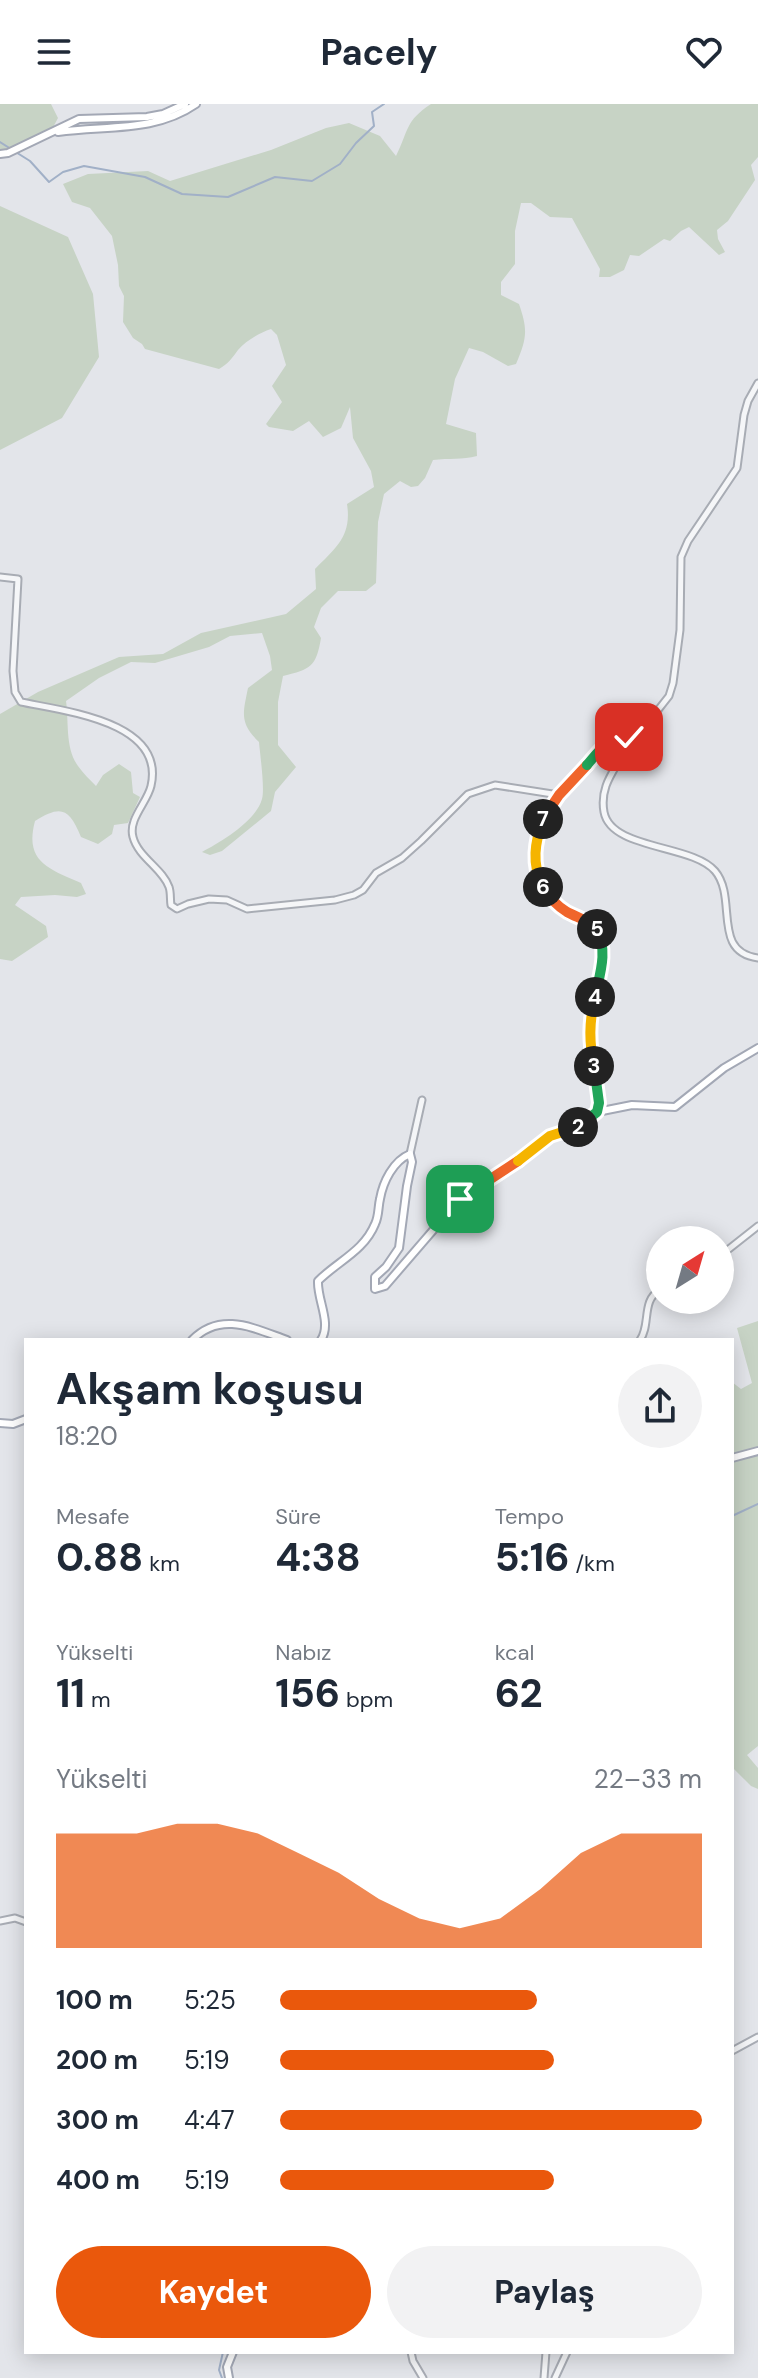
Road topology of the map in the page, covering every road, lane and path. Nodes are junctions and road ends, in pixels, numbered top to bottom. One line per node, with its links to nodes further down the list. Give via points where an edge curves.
1 (185, 104): 3 (main road, via 147,117 79,119)
2 (196, 104): 3 (main road, via 154,123)
3 (50, 133): 4 (main road)
4 (4, 154)
5 (758, 383): 7 (street, via 744,415 737,468 681,556 680,630 667,702)
6 (0, 577): 8 (street, via 18,579 13,671 21,702 61,708 126,732 149,759 150,790 132,835 169,887 171,905 177,909 209,899 247,909 354,895 402,858 468,794 495,785)
7 (626, 733): 8 (street, via 603,746); 9 (street, via 628,744 609,775 604,811 609,823 644,843 692,855 716,871 731,941)
8 (559, 795): 12 (street, via 535,842 535,865 550,898 595,926 601,939 603,964 589,1023)
9 (758, 958)
10 (758, 1048): 12 (main road, via 675,1107 632,1105)
11 (422, 1100): 13 (street)
12 (597, 1112): 13 (main road, via 578,1127 550,1136 460,1199 385,1286 375,1289 375,1277 399,1248)
13 (410, 1154): 19 (main road, via 389,1173 377,1222 367,1238 318,1281 326,1329)
14 (758, 1226): 15 (street)
15 (734, 1245)
16 (647, 1314): 20 (street)
17 (194, 1338): 18 (main road, via 221,1323)
18 (281, 1338)
19 (322, 1338)
20 (641, 1338)
21 (24, 1420): 22 (main road)
22 (0, 1423)
23 (758, 1451): 24 (main road)
24 (734, 1457)
25 (0, 1921): 26 (street)
26 (24, 1921)
27 (758, 2037): 28 (street)
28 (734, 2050)
29 (232, 2354): 33 (main road)
30 (411, 2354): 34 (street)
31 (546, 2354): 35 (street)
32 (566, 2354): 36 (street)
33 (229, 2378)
34 (423, 2378)
35 (544, 2378)
36 (555, 2378)

